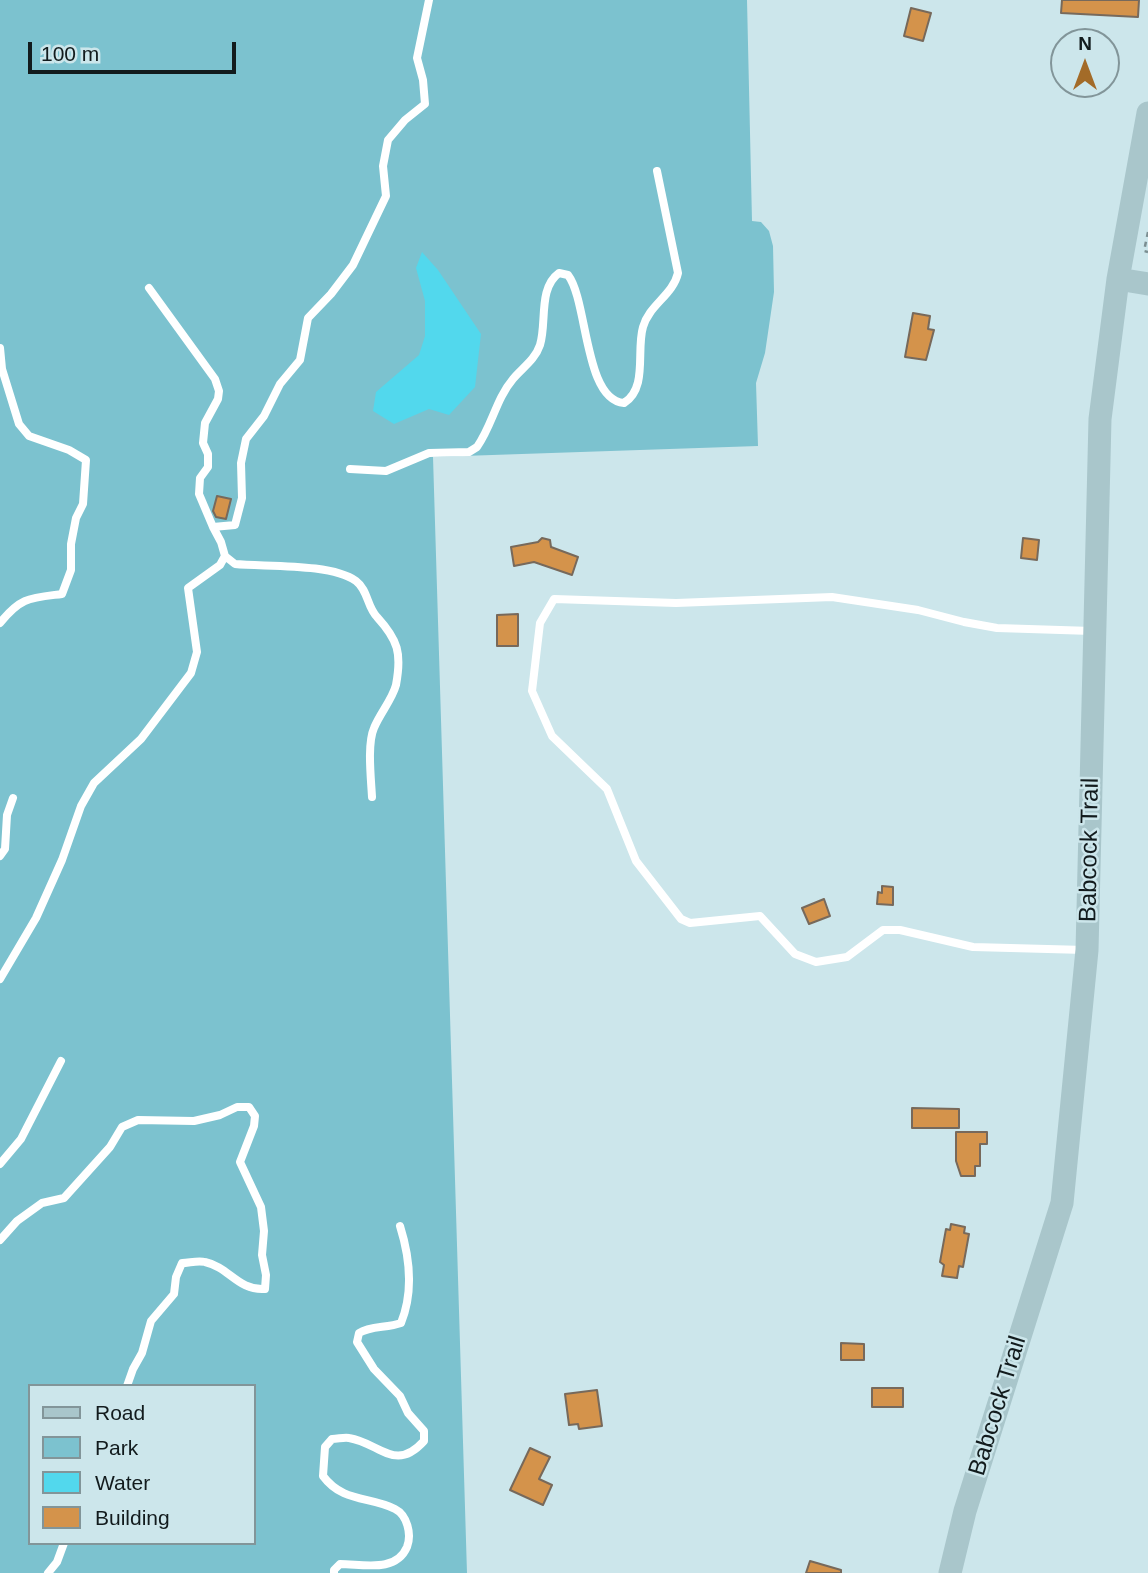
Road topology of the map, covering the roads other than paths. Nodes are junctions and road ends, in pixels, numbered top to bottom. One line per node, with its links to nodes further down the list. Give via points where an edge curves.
1 (429, 0): 9 (lane, via 417,58 425,104 388,140 383,166 386,196 352,265 308,318 300,360 246,439 242,498 235,525)
2 (1148, 113): 4 (street, Babcock Trail)
3 (657, 171): 8 (lane, via 678,273 646,318 638,385 630,399 616,402 604,390 586,341 575,286 568,275 559,273 547,288 537,353 501,396 477,447 469,452 429,453 386,471)
4 (1118, 279): 5 (street); 12 (street, Babcock Trail, via 1100,419)
5 (1148, 284)
6 (149, 288): 9 (lane, via 205,364 219,391 205,423 208,467 200,478 200,494)
7 (0, 348): 11 (lane, via 19,425 29,436 86,460 83,503 71,544 71,570 62,594 26,599)
8 (350, 469)
9 (213, 527): 10 (lane)
10 (225, 556): 13 (lane, via 235,564 328,571 356,581 374,615 394,636 398,651 395,687 373,730); 17 (lane, via 220,565 188,588 197,652 191,673 141,738 94,783 36,918)
11 (0, 623)
12 (1095, 631): 16 (street, Babcock Trail); 16 (lane, via 997,628 832,597 676,603 554,600 540,623 532,691 552,736 607,789 636,860 681,919 691,923 760,916 795,954 816,962 847,957 883,930 973,947)
13 (372, 797)
14 (13, 798): 15 (lane)
15 (0, 856)
16 (1087, 950): 26 (street, Babcock Trail, via 1062,1203 965,1510)
17 (0, 979)
18 (61, 1061): 19 (lane, via 21,1139)
19 (0, 1164)
20 (400, 1226): 25 (lane, via 411,1280 406,1311 401,1323 366,1329 359,1333 358,1342 424,1432 424,1441 406,1455 395,1456 348,1437 332,1439 325,1447 323,1476 329,1485 356,1499 395,1509 404,1516 408,1544 393,1563 381,1567 340,1564)
21 (0, 1240): 22 (lane, via 42,1203 64,1198 122,1127 138,1120 194,1121 249,1107 255,1116 254,1126 240,1162 261,1207 265,1289 252,1290 204,1262 182,1263 174,1294 151,1321)
22 (128, 1384)
23 (63, 1545): 24 (lane)
24 (48, 1573)
25 (334, 1573)
26 (950, 1573)

